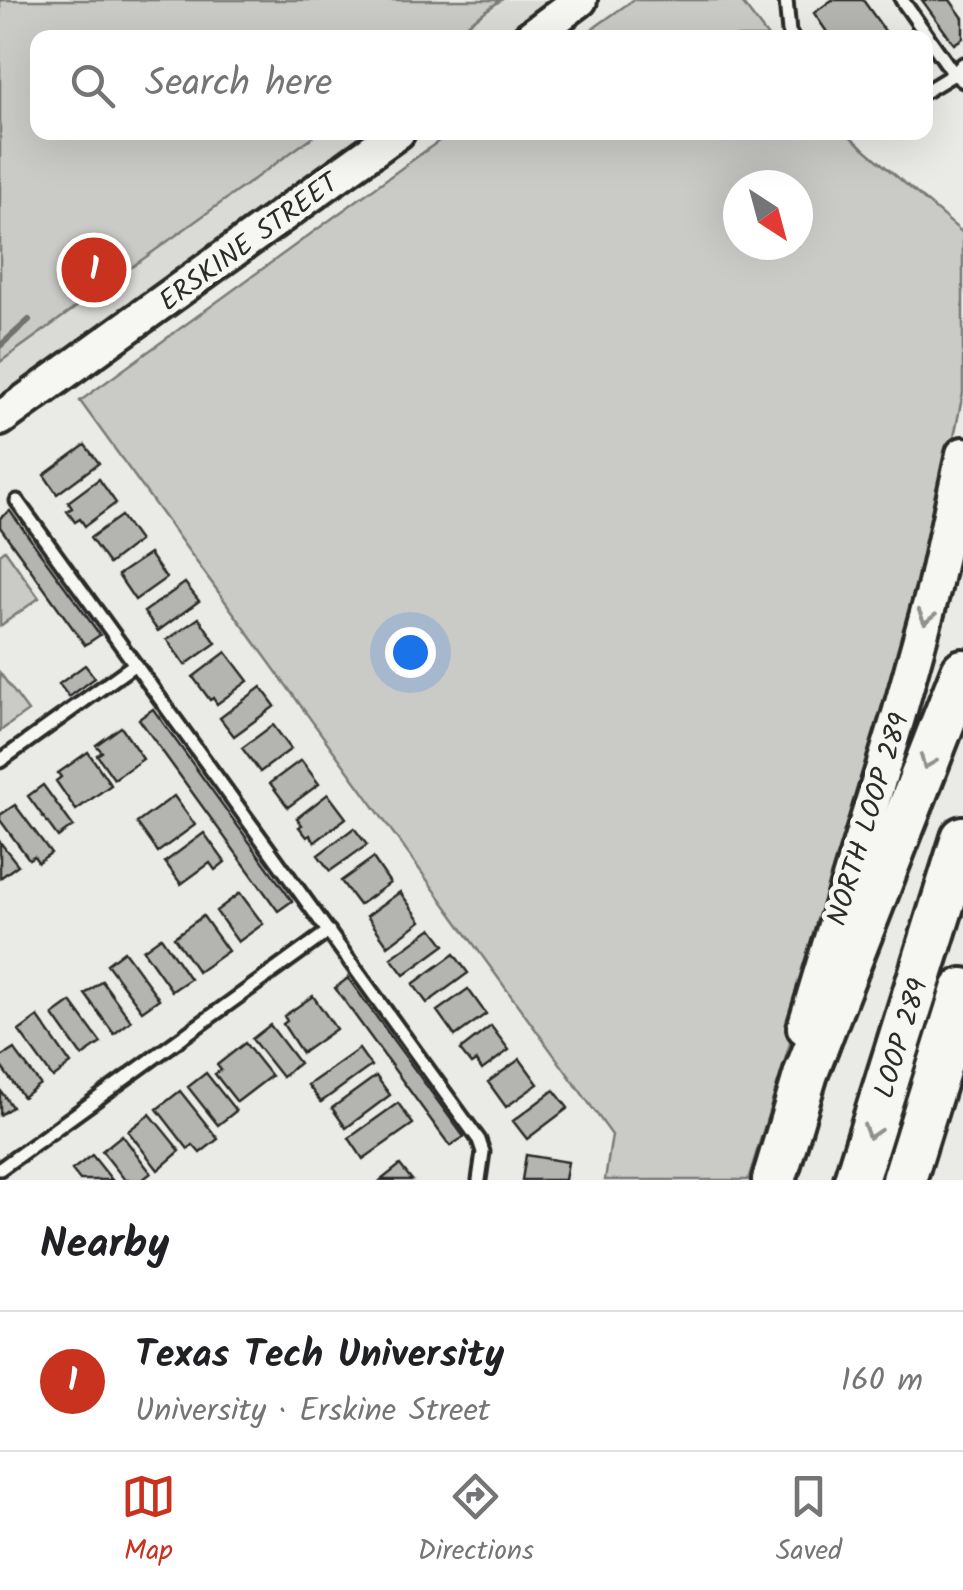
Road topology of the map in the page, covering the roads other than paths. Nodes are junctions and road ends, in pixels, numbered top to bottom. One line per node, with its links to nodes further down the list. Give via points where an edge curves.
1 (580, 0): 4 (main road)
2 (786, 0): 5 (lane)
3 (902, 0): 6 (lane)
4 (540, 30)
5 (789, 30)
6 (926, 30)
7 (933, 39): 8 (lane)
8 (960, 73): 9 (lane)
9 (933, 87)
10 (387, 140): 11 (main road, ERSKINE STREET)
11 (0, 419)
12 (963, 454): 23 (main road, NORTH LOOP 289, one-way to 23, via 899,714)
13 (17, 502): 14 (lane)
14 (135, 664): 16 (lane); 18 (lane)
15 (963, 671): 24 (highway, one-way to 24, via 806,1074)
16 (0, 761)
17 (963, 838): 25 (highway, LOOP 289, one-way to 25)
18 (329, 931): 21 (lane); 22 (lane, via 479,1140)
19 (963, 990): 26 (highway, LOOP 289)
20 (963, 1048): 27 (highway)
21 (0, 1169)
22 (480, 1180)
23 (758, 1180)
24 (774, 1180)
25 (856, 1180)
26 (904, 1180)
27 (924, 1180)

